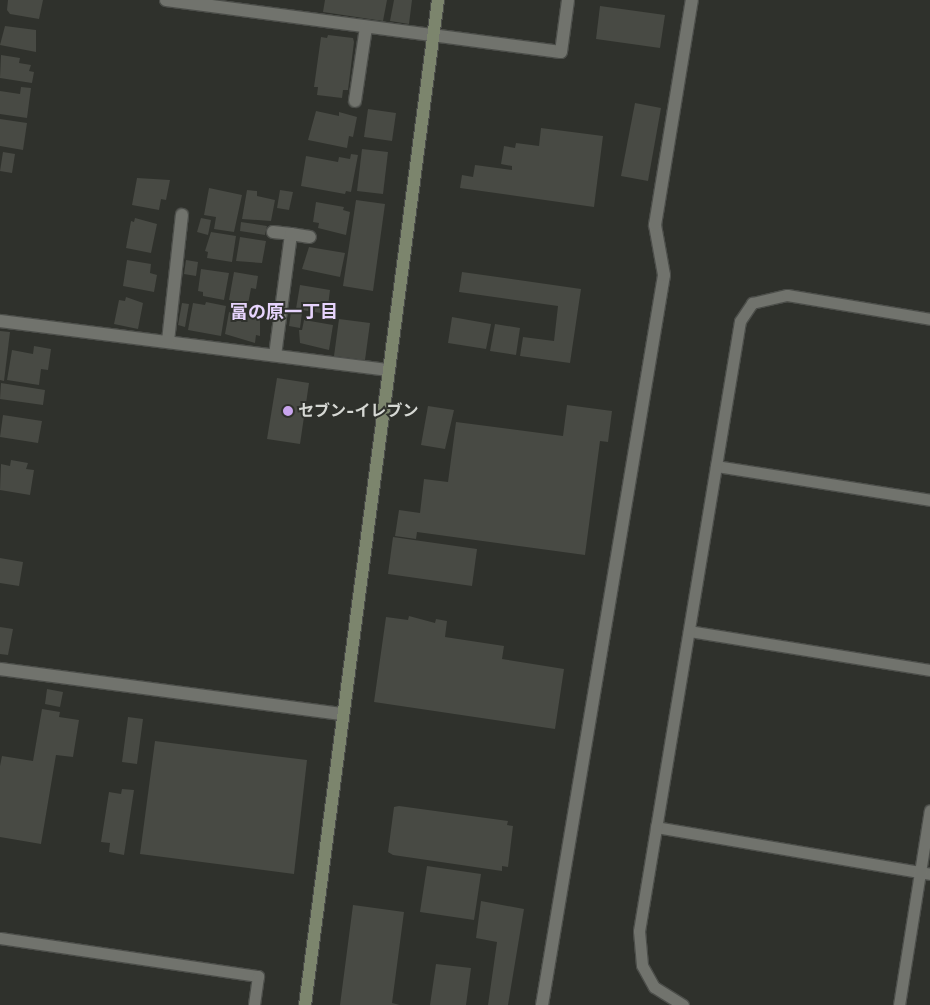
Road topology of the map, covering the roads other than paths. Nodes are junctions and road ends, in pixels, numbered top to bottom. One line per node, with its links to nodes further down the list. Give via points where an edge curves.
1 (166, 0): 5 (street)
2 (438, 0): 6 (street)
3 (568, 0): 6 (street, via 561,52)
4 (692, 0): 29 (street, via 655,225 664,275)
5 (366, 27): 6 (street); 7 (street)
6 (433, 37): 16 (street)
7 (355, 101)
8 (182, 216): 14 (street)
9 (273, 232): 10 (street)
10 (291, 234): 11 (street); 15 (street)
11 (310, 237)
12 (930, 319): 17 (lane, via 787,294 752,303 740,321)
13 (0, 321): 14 (street)
14 (168, 341): 15 (street)
15 (275, 355): 16 (street)
16 (389, 370): 22 (street)
17 (716, 466): 18 (lane); 19 (lane)
18 (930, 500)
19 (689, 631): 21 (lane); 24 (lane)
20 (0, 669): 22 (street)
21 (930, 670)
22 (343, 714): 28 (street)
23 (930, 810): 25 (lane)
24 (656, 827): 25 (lane); 30 (lane, via 639,931 642,965 654,987)
25 (925, 873): 31 (lane)
26 (0, 938): 27 (lane, via 258,976)
27 (254, 1005)
28 (305, 1005)
29 (542, 1005)
30 (683, 1005)
31 (899, 1005)

